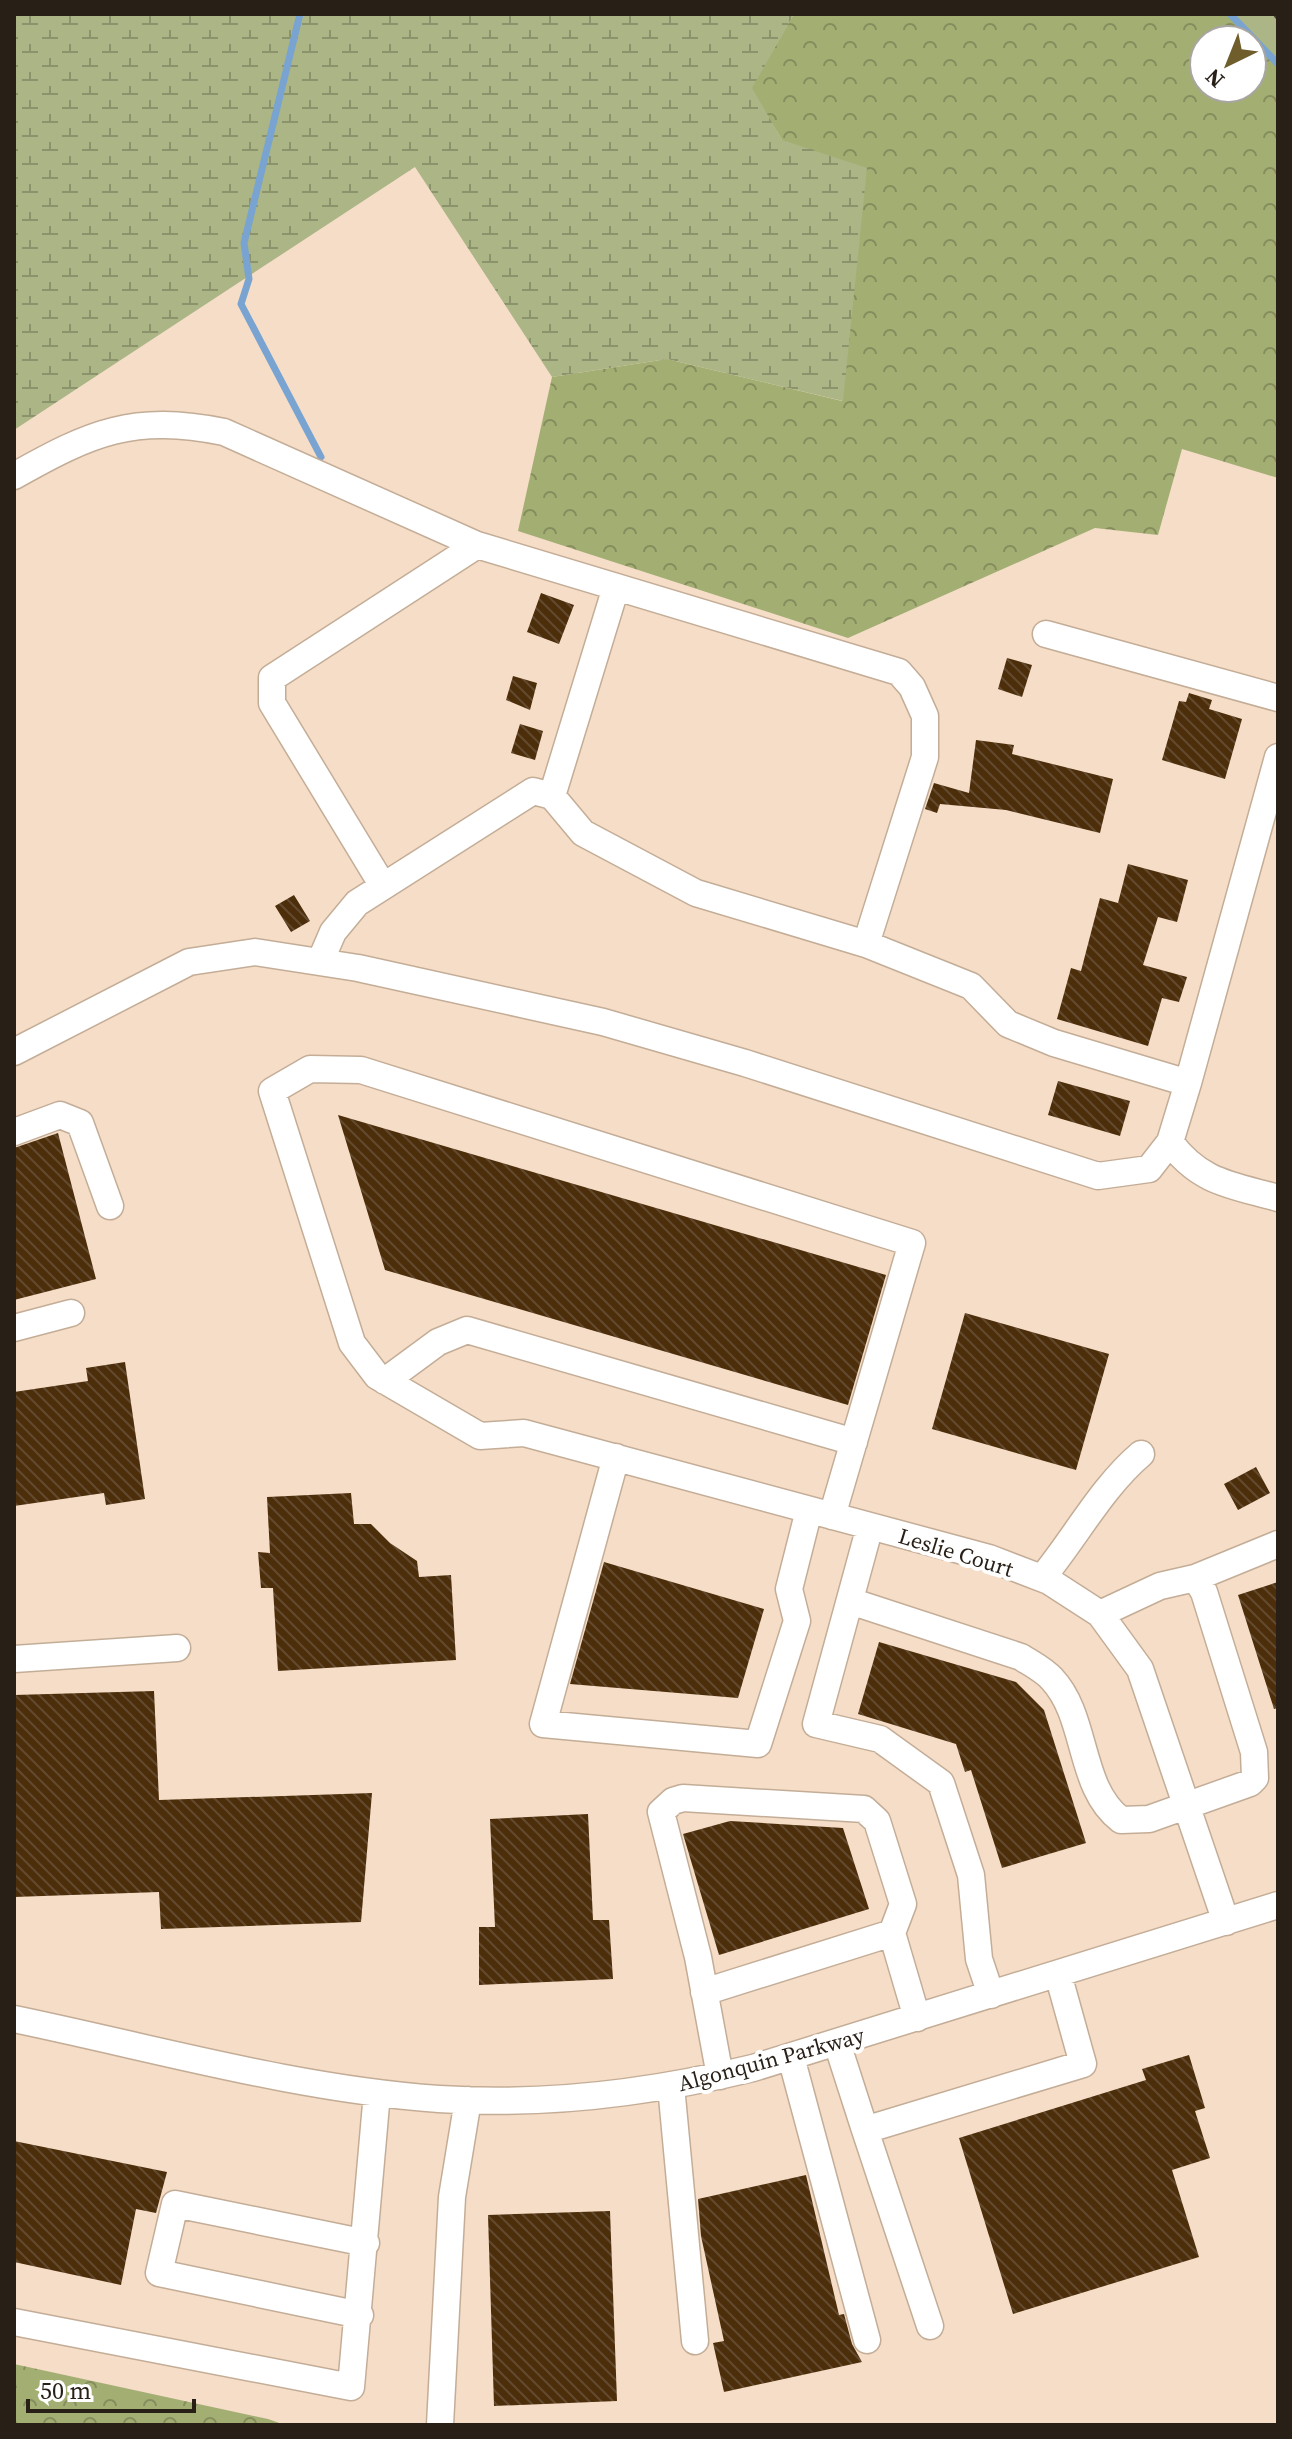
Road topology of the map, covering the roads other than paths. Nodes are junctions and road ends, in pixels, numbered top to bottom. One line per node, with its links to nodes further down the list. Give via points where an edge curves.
1 (14, 476): 2 (street, via 90,435 190,425 224,432)
2 (477, 545): 3 (street); 8 (street, via 272,678 272,703)
3 (616, 587): 7 (street); 9 (street, via 885,666 912,687 927,729 925,757)
4 (1046, 634): 5 (street)
5 (1278, 698)
6 (1278, 757): 12 (street)
7 (552, 796): 8 (street, via 533,791); 9 (street, via 583,833 696,893)
8 (383, 886): 10 (street, via 357,903 333,932)
9 (866, 944): 12 (street, via 971,986 1008,1024)
10 (320, 962): 11 (street, via 255,952 189,962); 14 (street, via 603,1022 1098,1176 1149,1169)
11 (14, 1052)
12 (1188, 1083): 14 (street)
13 (14, 1132): 16 (street, via 60,1115 80,1123)
14 (1170, 1142): 15 (street, via 1188,1166 1218,1181)
15 (1278, 1198)
16 (110, 1206)
17 (71, 1313): 18 (street)
18 (14, 1328)
19 (385, 1381): 20 (street, via 438,1342 467,1330); 20 (street, via 352,1343 272,1091 310,1069 361,1070 912,1243); 22 (street, Leslie Court, via 480,1436 524,1433)
20 (854, 1442): 23 (street)
21 (1141, 1454): 26 (street, via 1117,1474)
22 (616, 1457): 23 (street, Leslie Court); 23 (street, via 543,1724 758,1744 797,1621 789,1589)
23 (821, 1513): 24 (street, Leslie Court)
24 (870, 1526): 26 (street, Leslie Court); 28 (street)
25 (1278, 1544): 27 (street)
26 (1042, 1578): 29 (street, Leslie Court)
27 (1195, 1578): 29 (street, via 1160,1586); 32 (street, via 1204,1592 1254,1752 1255,1778)
28 (850, 1601): 32 (street, via 1021,1657 1054,1680 1103,1803 1121,1820 1149,1819); 38 (street, via 816,1724 880,1739 941,1783 971,1875 979,1959)
29 (1100, 1614): 32 (street, Leslie Court, via 1140,1669)
30 (177, 1648): 31 (street)
31 (14, 1659)
32 (1186, 1805): 34 (street, Leslie Court)
33 (1276, 1914): 34 (street, Algonquin Parkway)
34 (1226, 1922): 36 (street, Algonquin Parkway)
35 (892, 1933): 37 (street); 37 (street, via 903,1904 877,1821 864,1809 673,1801 661,1812); 39 (street)
36 (1058, 1974): 38 (street, Algonquin Parkway); 47 (street, via 1083,2064)
37 (704, 1992): 43 (street)
38 (991, 1995): 39 (street, Algonquin Parkway)
39 (917, 2018): 41 (street, Algonquin Parkway)
40 (14, 2019): 45 (street, Algonquin Parkway)
41 (837, 2043): 42 (street, Algonquin Parkway); 47 (street)
42 (791, 2057): 43 (street, Algonquin Parkway); 52 (street)
43 (720, 2076): 44 (street, Algonquin Parkway)
44 (671, 2086): 46 (street, Algonquin Parkway, via 552,2100); 53 (street)
45 (377, 2093): 46 (street, Algonquin Parkway); 48 (street)
46 (468, 2100): 54 (street, via 452,2197)
47 (865, 2130): 51 (street)
48 (366, 2243): 49 (street); 49 (street, via 175,2204 159,2273)
49 (360, 2315): 50 (street, via 351,2387)
50 (14, 2322)
51 (930, 2326)
52 (867, 2340)
53 (695, 2341)
54 (440, 2425)

